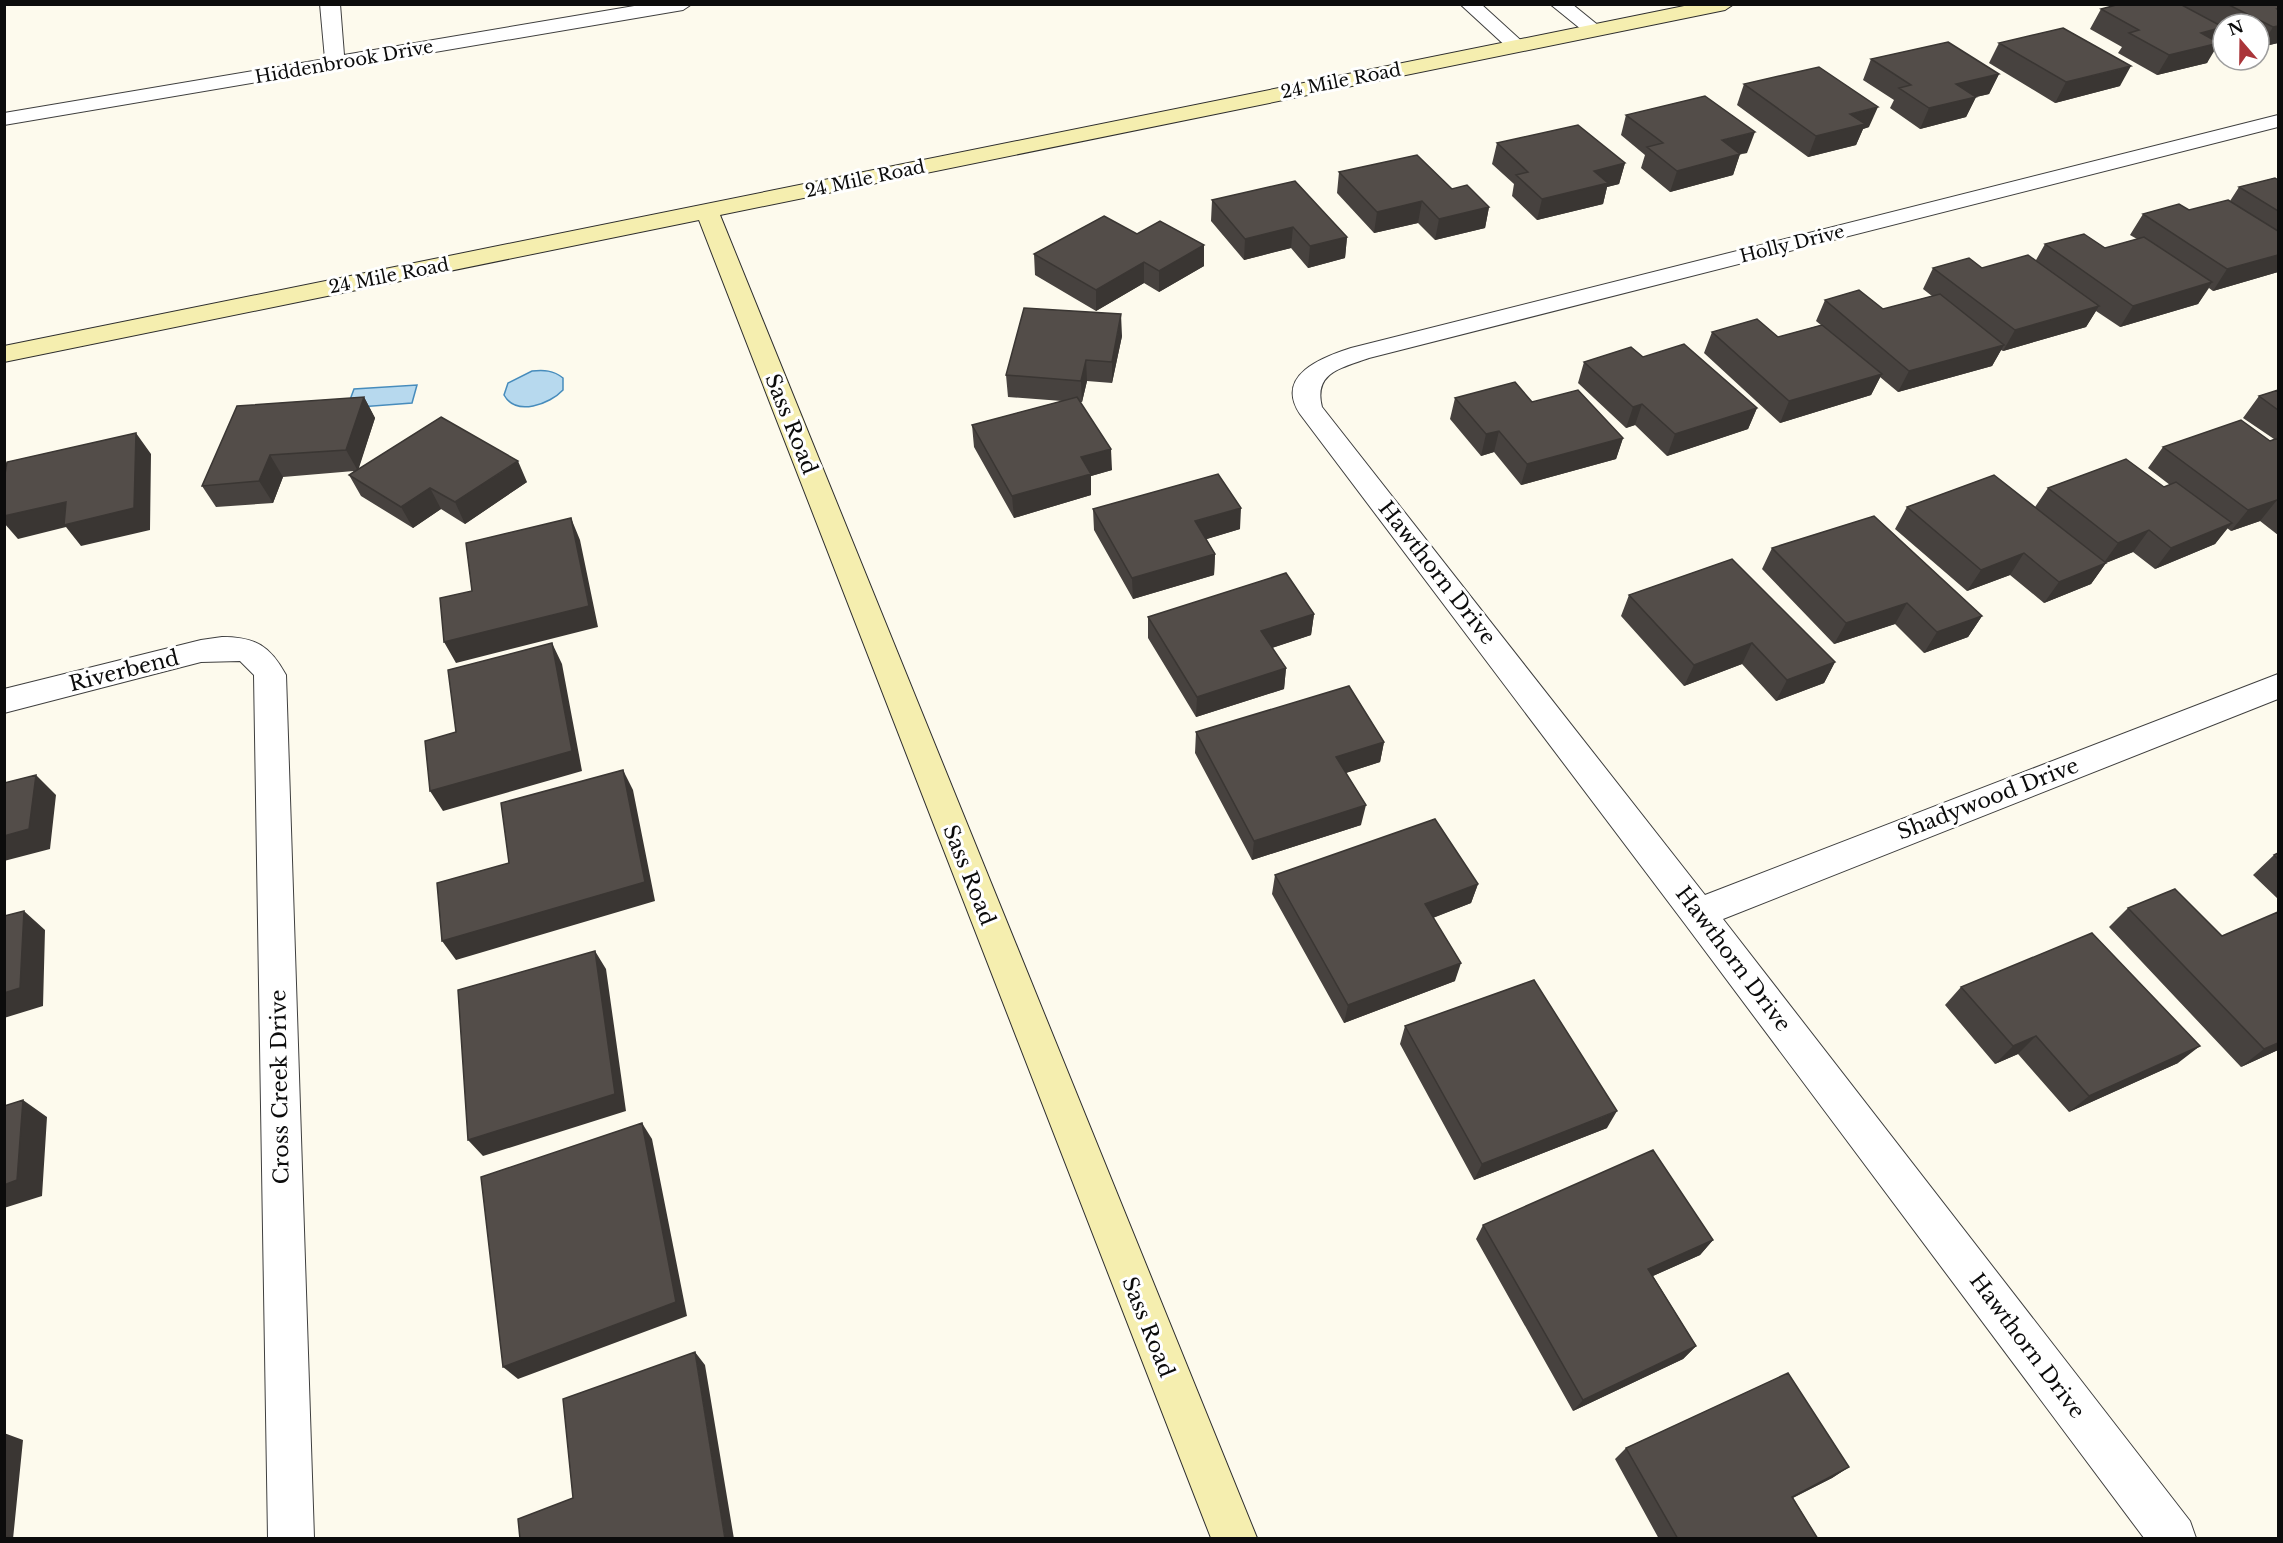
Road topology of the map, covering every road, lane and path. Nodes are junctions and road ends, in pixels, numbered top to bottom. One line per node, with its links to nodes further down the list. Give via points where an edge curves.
1 (330, 4): 8 (street)
2 (683, 4): 8 (street, Hiddenbrook Drive)
3 (1469, 4): 7 (street)
4 (1559, 4): 6 (street)
5 (1725, 4): 6 (street, 24 Mile Road)
6 (1594, 30): 7 (street, 24 Mile Road)
7 (1517, 46): 11 (street, 24 Mile Road)
8 (335, 64): 9 (street, Hiddenbrook Drive)
9 (4, 119)
10 (2278, 121): 13 (street, Holly Drive, via 1360,354 1331,364)
11 (707, 212): 12 (street, 24 Mile Road); 19 (street, Sass Road)
12 (4, 354)
13 (1310, 377): 17 (street, Hawthorn Drive, via 1305,387 1309,408)
14 (244, 648): 16 (street, Riverbend, via 201,651); 18 (street, Cross Creek Drive, via 265,664 270,675)
15 (2278, 686): 17 (street, Shadywood Drive)
16 (4, 701)
17 (1698, 913): 20 (street, Hawthorn Drive)
18 (291, 1539)
19 (1234, 1539)
20 (2173, 1539)

